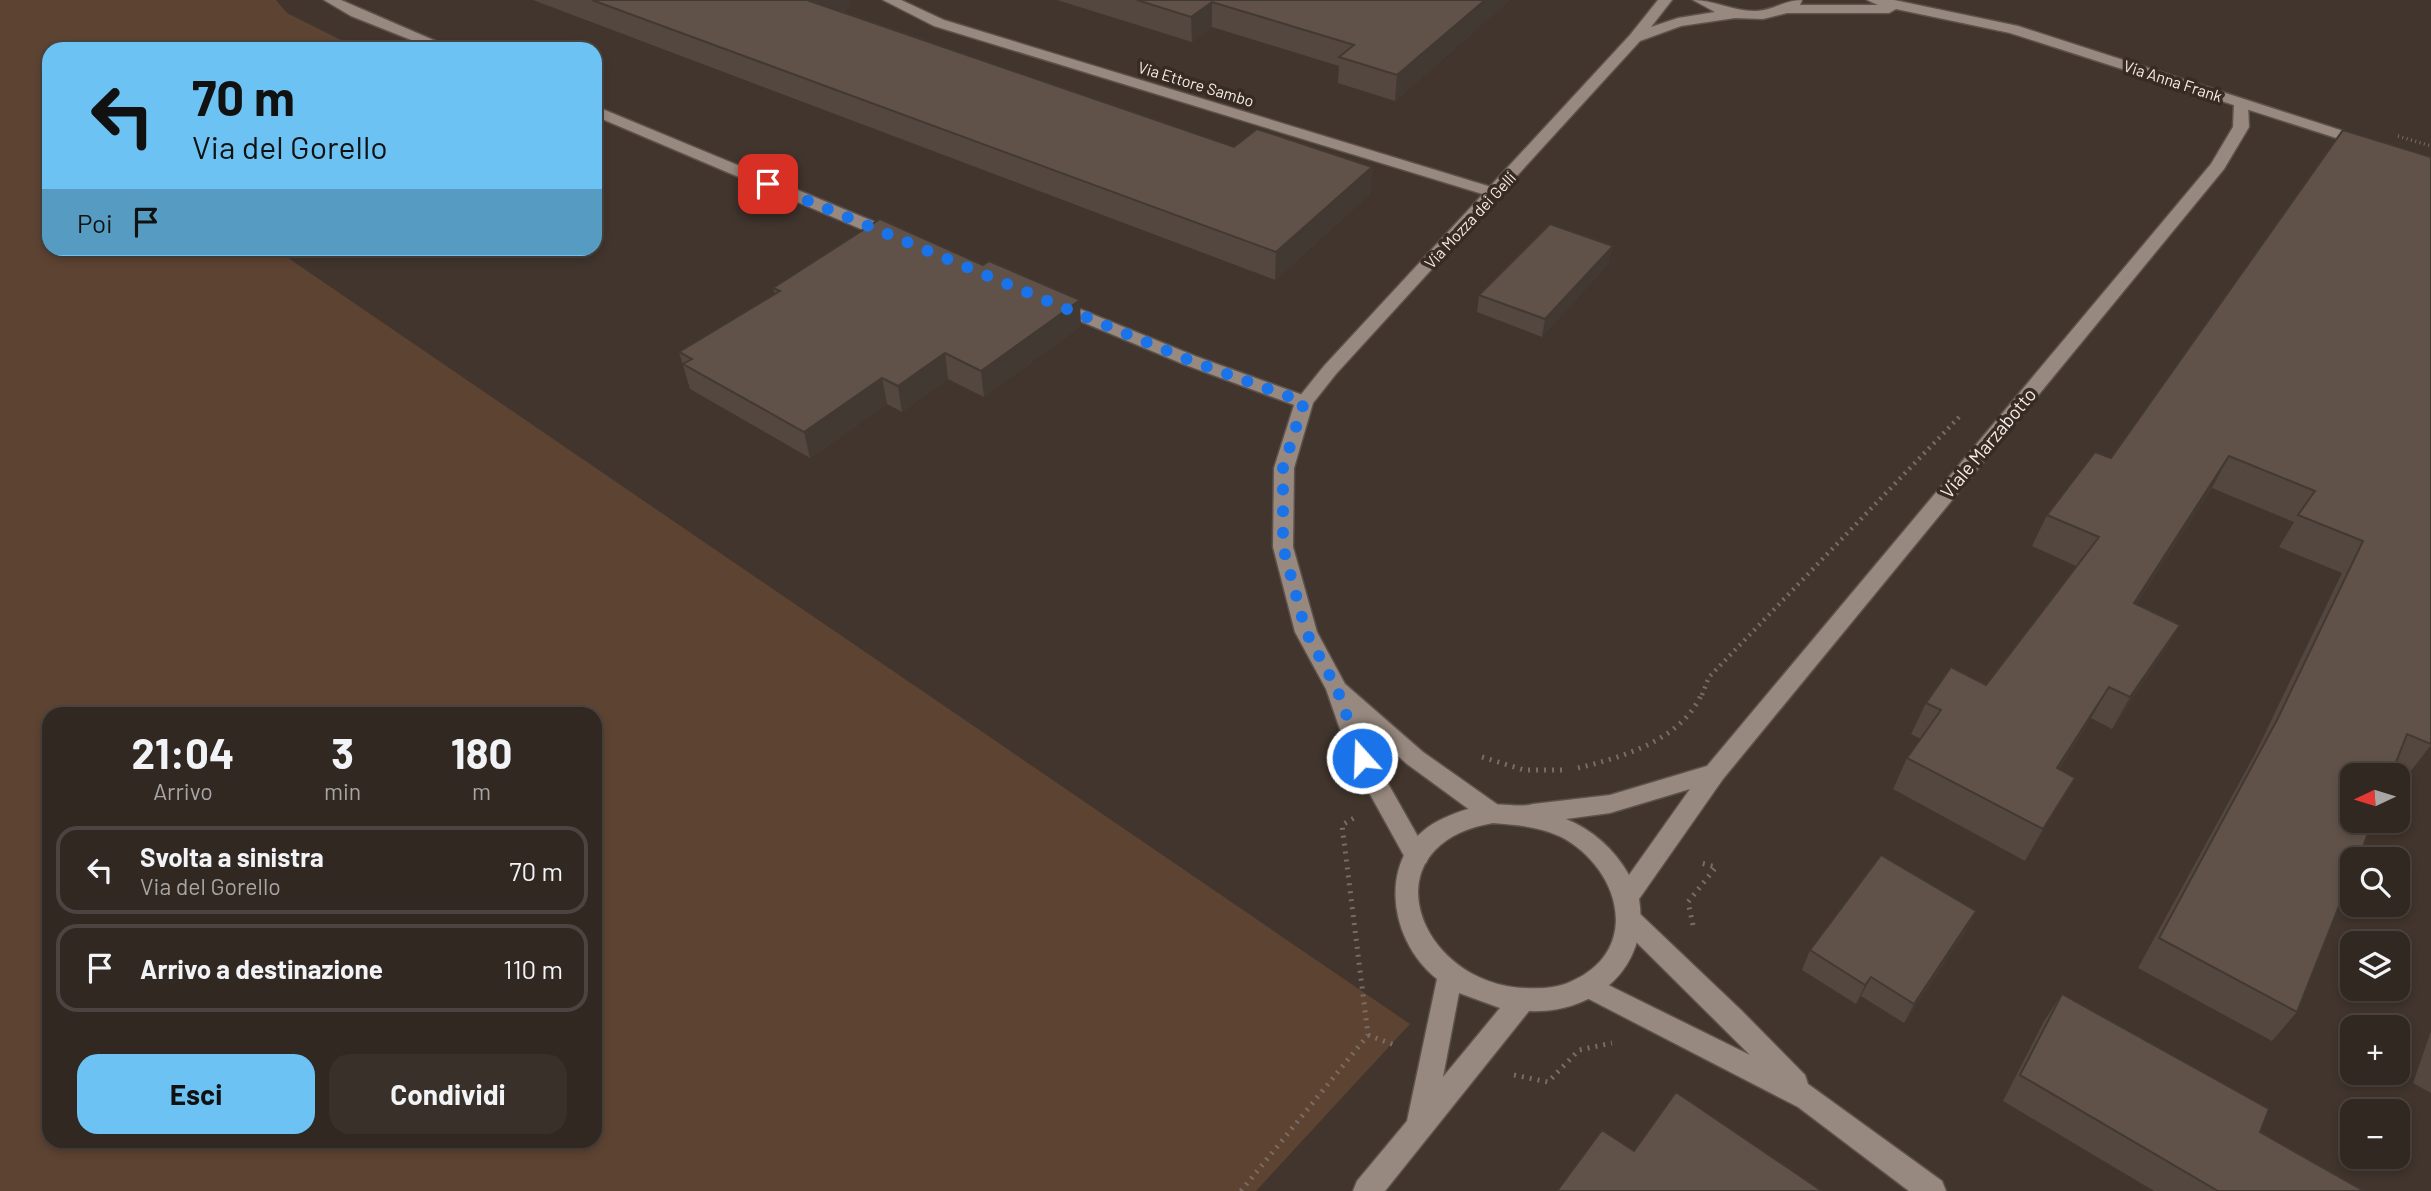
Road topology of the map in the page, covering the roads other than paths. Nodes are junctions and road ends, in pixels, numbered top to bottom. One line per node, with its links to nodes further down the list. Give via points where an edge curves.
1 (331, 0): 10 (street)
2 (890, 0): 14 (street, Via Ettore Sambo, via 939,23)
3 (1665, 0): 9 (street, Via Mozza dei Gelli)
4 (1700, 0): 8 (street)
5 (1874, 0): 7 (street, Via Anna Frank)
6 (1792, 4): 7 (street, Via Anna Frank); 8 (street, Via Anna Frank, via 1773,13)
7 (1913, 9): 11 (street, Via Anna Frank, via 2013,29)
8 (1738, 13): 9 (street, Via Mozza dei Gelli, via 1678,22)
9 (1635, 37): 14 (street, Via Mozza dei Gelli)
10 (429, 42)
11 (2241, 104): 13 (street, Via Anna Frank); 19 (street, Viale Marzabotto, via 2241,127 2218,166)
12 (602, 114): 15 (street)
13 (2380, 148)
14 (1496, 194): 17 (street, Via Mozza dei Gelli)
15 (911, 244)
16 (1037, 297): 17 (street)
17 (1304, 402): 18 (street, via 1283,468 1283,547 1306,632)
18 (1337, 689): 20 (street, via 1415,758); 22 (street, via 1362,758)
19 (1715, 773): 21 (street, via 1610,804); 23 (street, Viale Marzabotto)
20 (1493, 814): 21 (street); 22 (street, via 1442,830)
21 (1522, 815): 23 (street, via 1576,834 1598,851 1616,872)
22 (1417, 856): 24 (street, via 1408,872 1404,899 1410,926 1426,953)
23 (1629, 908): 25 (street, via 1626,944 1614,966); 27 (street)
24 (1450, 976): 26 (street, via 1483,993); 28 (street)
25 (1590, 987): 26 (street, via 1558,999); 27 (street)
26 (1521, 1001): 28 (street)
27 (1808, 1098): 30 (street)
28 (1419, 1129): 29 (street)
29 (1367, 1191)
30 (1932, 1191)

